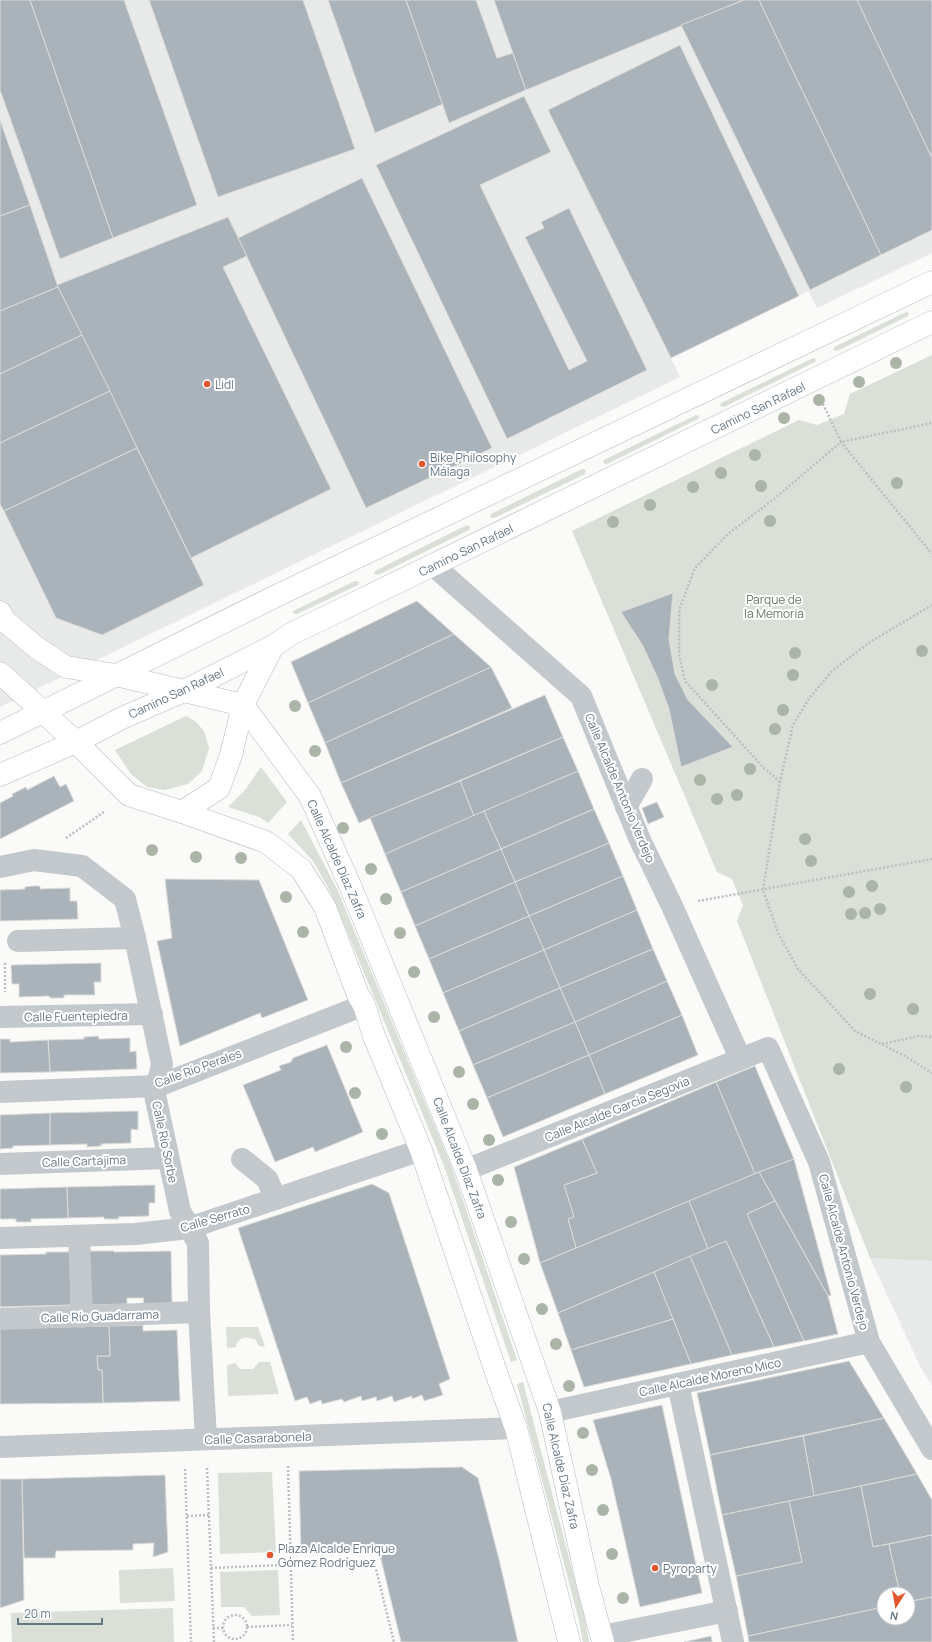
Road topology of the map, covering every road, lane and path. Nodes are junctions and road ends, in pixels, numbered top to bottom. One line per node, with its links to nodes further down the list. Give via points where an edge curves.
1 (932, 282): 12 (main road, via 274,597)
2 (932, 322): 3 (main road, Camino San Rafael)
3 (811, 382): 5 (path); 7 (main road, Camino San Rafael)
4 (932, 423): 5 (path)
5 (841, 442): 6 (path); 20 (path, via 728,534 695,568 679,610 679,654 685,681 762,766)
6 (932, 554)
7 (434, 566): 10 (main road, Camino San Rafael, via 291,634); 21 (street, Calle Alcalde Antonio Verdejo, via 492,608 581,696)
8 (932, 605): 20 (path, via 870,642 833,670 810,697 793,725)
9 (0, 612): 12 (main road, via 5,621 37,648 66,667)
10 (273, 646): 13 (main road, Camino San Rafael); 14 (main road)
11 (0, 673): 15 (main road)
12 (116, 676): 13 (main road); 15 (main road)
13 (184, 691): 14 (main road); 17 (main road, Camino San Rafael, via 122,718)
14 (243, 705): 23 (main road, via 231,755 219,788); 45 (main road, Calle Alcalde Díaz Zafra, via 310,796 352,890)
15 (43, 712): 16 (main road); 17 (main road)
16 (0, 733)
17 (76, 742): 18 (main road, Camino San Rafael); 23 (main road, via 129,795)
18 (0, 775)
19 (642, 779): 21 (street)
20 (780, 782): 27 (path)
21 (626, 807): 28 (street, Calle Alcalde Antonio Verdejo)
22 (104, 812): 25 (path)
23 (182, 812): 31 (main road, via 266,842 301,869 325,907)
24 (932, 859): 27 (path)
25 (34, 860): 26 (street, Calle Río Sorbe); 29 (street, Calle Río Sorbe, via 82,866 125,899)
26 (0, 867)
27 (763, 890): 28 (path); 35 (path, via 778,933 798,969 855,1031)
28 (672, 906): 37 (street, Calle Alcalde Antonio Verdejo)
29 (135, 938): 30 (street); 32 (street, Calle Río Sorbe)
30 (18, 942): 33 (path, via 5,961)
31 (364, 1005): 39 (street, Calle Río Perales); 41 (main road, via 374,1036)
32 (152, 1014): 33 (street, Calle Fuentepiedra); 39 (street, Calle Río Sorbe, via 162,1064)
33 (3, 1017)
34 (932, 1037): 35 (path, via 919,1036)
35 (882, 1044): 38 (path)
36 (768, 1048): 37 (street, Calle Alcalde García Segovia); 53 (street, Calle Alcalde Antonio Verdejo, via 819,1162)
37 (740, 1058): 45 (street, Calle Alcalde García Segovia)
38 (932, 1073)
39 (158, 1086): 40 (street, Calle Río Perales); 42 (street, Calle Río Sorbe, via 155,1095)
40 (0, 1092)
41 (421, 1150): 46 (street, Calle Serrato); 56 (main road)
42 (168, 1158): 44 (street, Calle Cartajima); 47 (street, Calle Río Sorbe, via 180,1211)
43 (242, 1159): 46 (street, via 267,1179)
44 (0, 1164)
45 (466, 1170): 55 (main road, Calle Alcalde Díaz Zafra)
46 (276, 1199): 47 (street, Calle Serrato)
47 (189, 1228): 48 (street, Calle Serrato); 50 (street, Calle Río Sorbe, via 198,1243)
48 (79, 1236): 49 (street, Calle Serrato); 51 (street)
49 (0, 1238)
50 (199, 1312): 51 (street, Calle Río Guadarrama); 57 (street, Calle Río Sorbe)
51 (82, 1316): 52 (street, Calle Río Guadarrama)
52 (0, 1319)
53 (869, 1342): 54 (street, Calle Alcalde Moreno Mico); 59 (street, Calle Alcalde Antonio Verdejo)
54 (678, 1384): 55 (street, Calle Alcalde Moreno Mico); 67 (street)
55 (550, 1412): 72 (main road, Calle Alcalde Díaz Zafra, via 588,1586)
56 (516, 1428): 57 (street, Calle Casarabonela); 77 (main road)
57 (206, 1440): 58 (street, Calle Casarabonela)
58 (0, 1447)
59 (932, 1449)
60 (288, 1466): 65 (path)
61 (207, 1468): 63 (path)
62 (185, 1469): 64 (path)
63 (209, 1515): 64 (path); 66 (path)
64 (187, 1516): 73 (path)
65 (291, 1565): 66 (path); 68 (path); 76 (path, via 374,1562)
66 (211, 1568): 70 (path)
67 (727, 1611): 72 (street); 78 (street)
68 (292, 1625): 69 (path); 75 (path)
69 (247, 1627): 71 (path, via 242,1637 236,1639 230,1638); 71 (path, via 246,1622 237,1615 227,1618)
70 (213, 1628): 71 (path); 74 (path)
71 (223, 1628)
72 (603, 1639)
73 (191, 1642)
74 (214, 1642)
75 (293, 1642)
76 (394, 1642)
77 (569, 1642)
78 (733, 1642)

